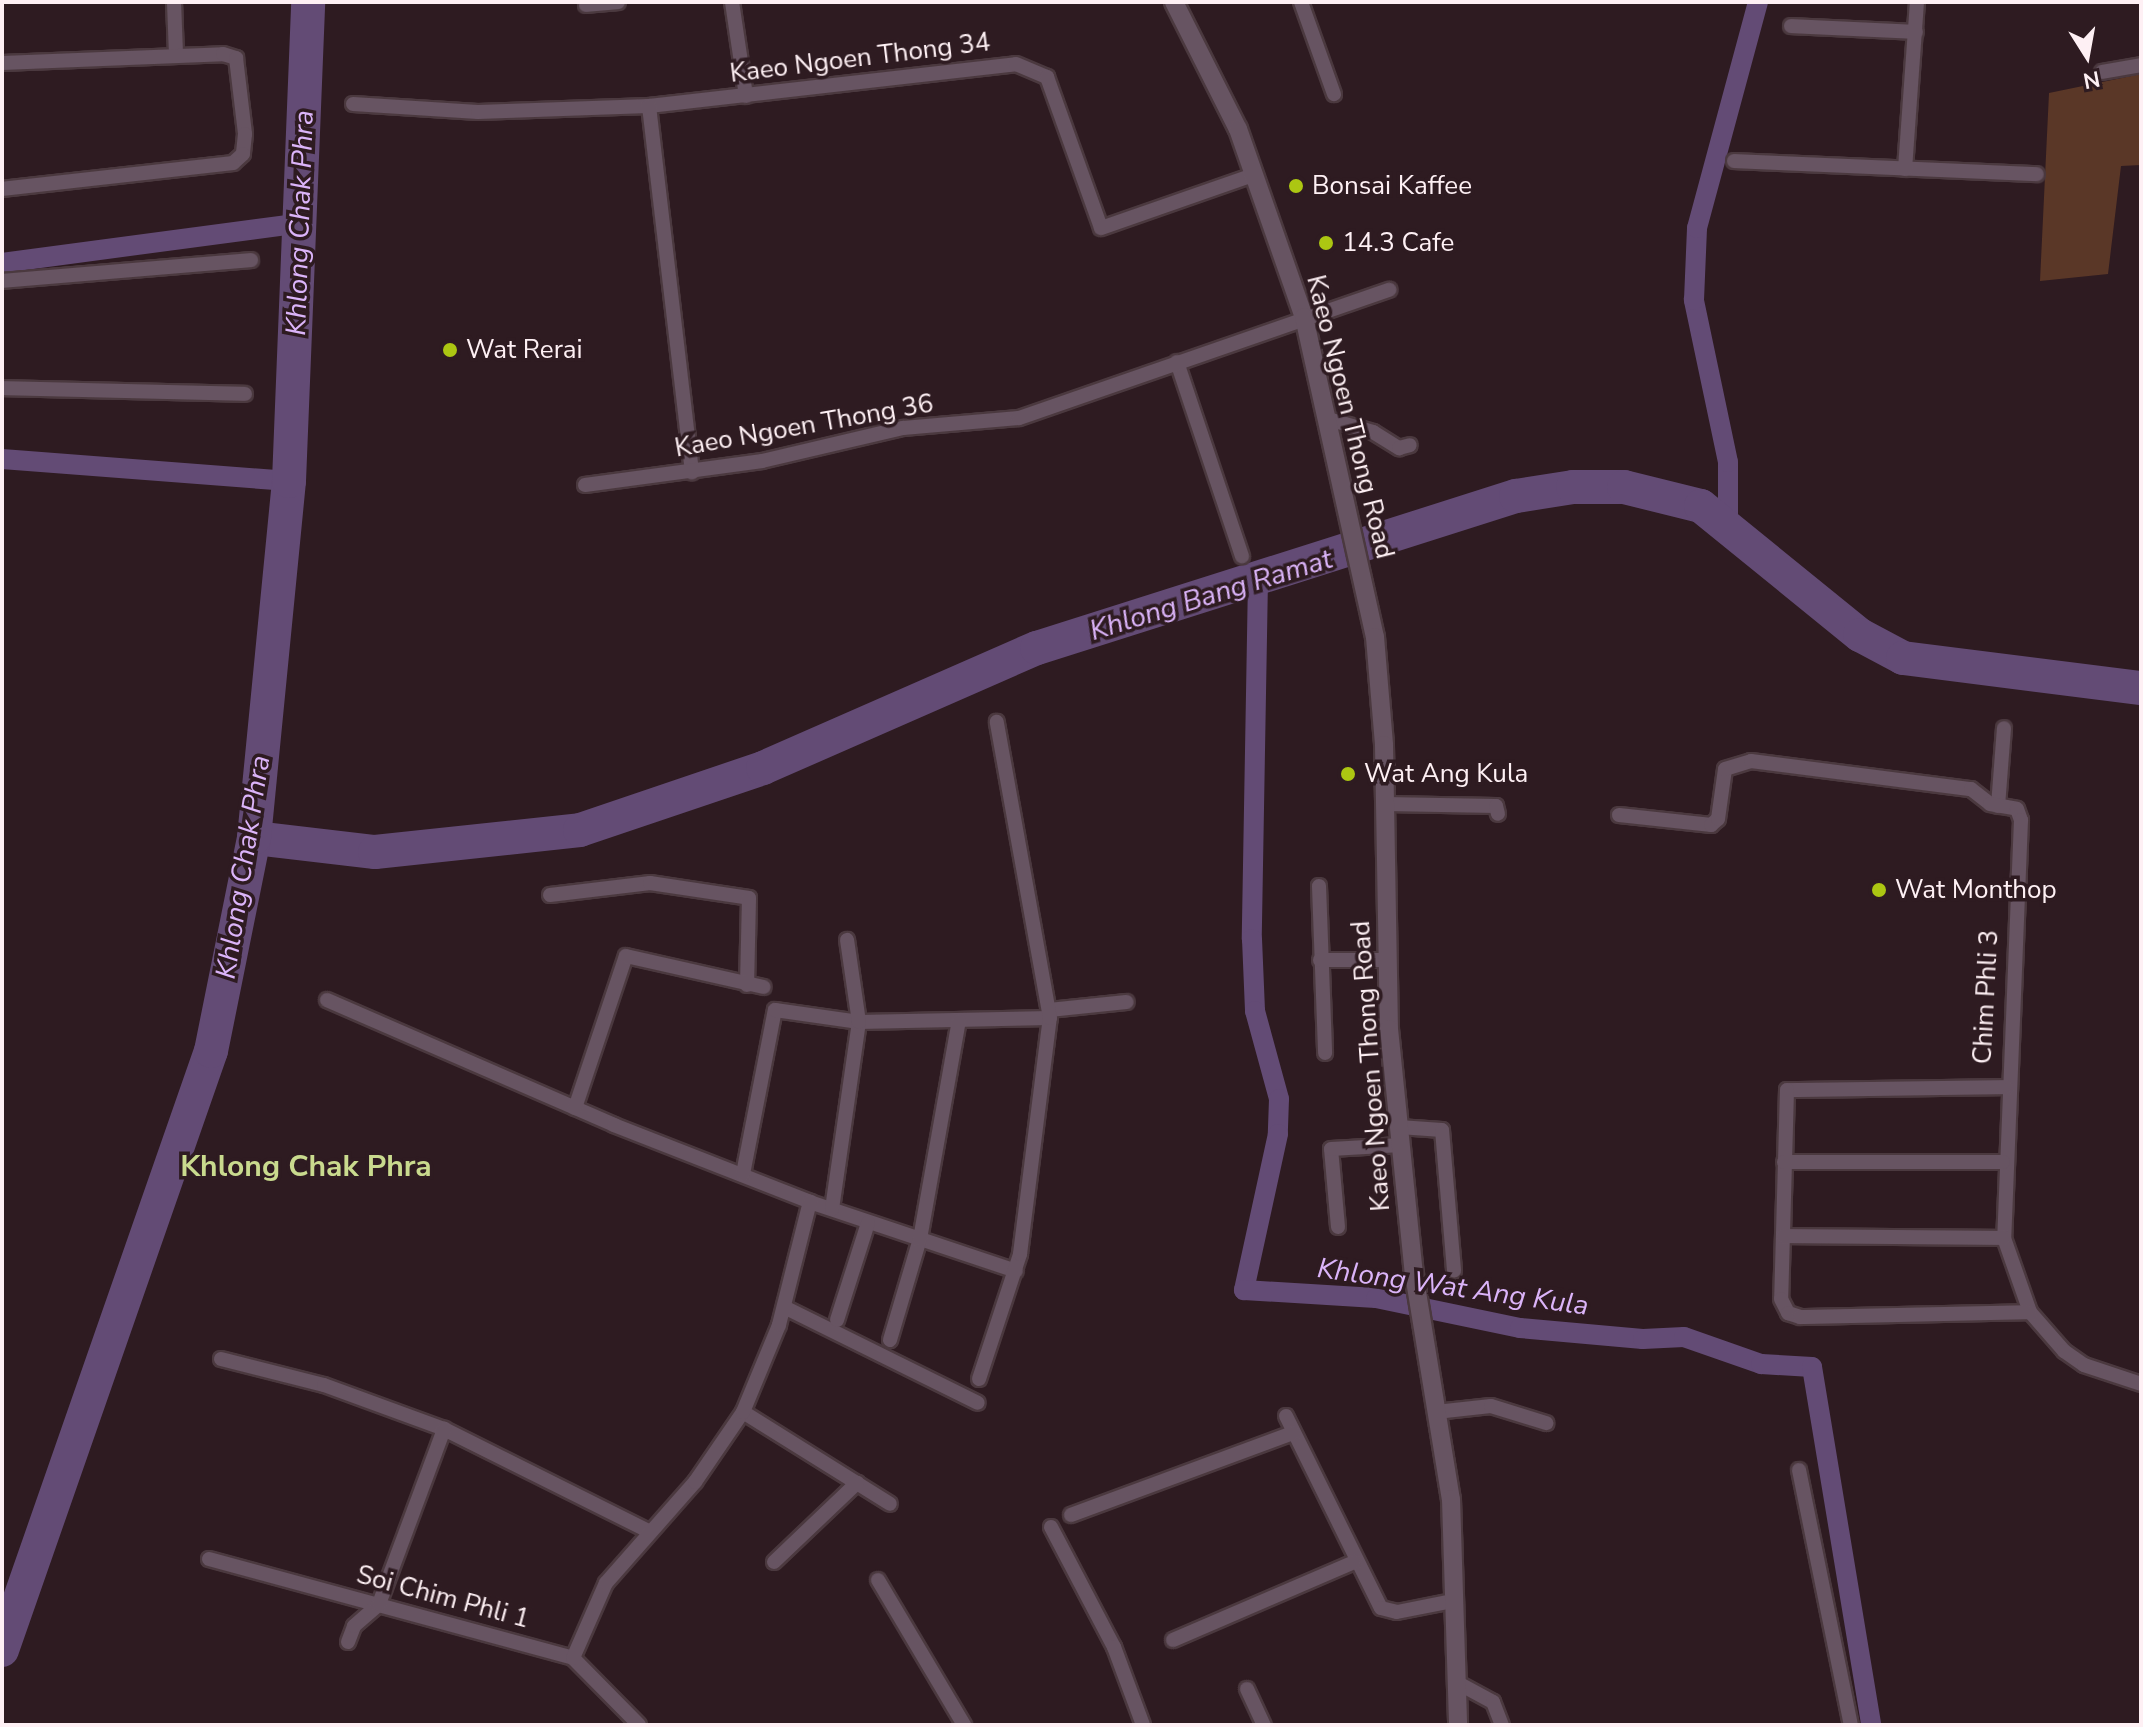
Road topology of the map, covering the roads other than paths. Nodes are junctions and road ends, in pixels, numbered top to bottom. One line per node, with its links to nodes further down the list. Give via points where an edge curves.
1 (174, 2): 10 (street)
2 (618, 2): 7 (street)
3 (732, 2): 15 (street)
4 (1174, 2): 21 (street, Kaeo Ngoen Thong Road, via 1238,129)
5 (1301, 2): 14 (street)
6 (1917, 2): 9 (street)
7 (586, 5)
8 (1791, 26): 9 (street)
9 (1916, 32): 19 (street)
10 (176, 55): 11 (street); 22 (street, via 236,58 245,134 239,160)
11 (2, 63)
12 (2141, 65): 13 (street)
13 (2102, 72)
14 (1334, 94)
15 (746, 96): 17 (street, Kaeo Ngoen Thong 34); 21 (street, Kaeo Ngoen Thong 34, via 1016,64 1037,68 1053,88 1101,228)
16 (353, 104): 17 (street, Kaeo Ngoen Thong 34, via 478,112)
17 (649, 106): 32 (street)
18 (1734, 161): 19 (street)
19 (1905, 169): 20 (street)
20 (2037, 174)
21 (1253, 175): 26 (street, Kaeo Ngoen Thong Road)
22 (2, 189)
23 (251, 260): 24 (street)
24 (2, 281)
25 (1389, 290): 26 (street, Kaeo Ngoen Thong 36)
26 (1304, 317): 27 (street, Kaeo Ngoen Thong 36); 30 (street, Kaeo Ngoen Thong Road)
27 (1177, 362): 32 (street, Kaeo Ngoen Thong 36, via 1019,418 873,433); 34 (street)
28 (2, 388): 29 (street)
29 (245, 394)
30 (1328, 419): 31 (street, via 1373,432 1399,448); 37 (street, Kaeo Ngoen Thong Road, via 1375,637)
31 (1410, 445)
32 (692, 472): 33 (street, Kaeo Ngoen Thong 36)
33 (585, 485)
34 (1242, 556)
35 (997, 722): 50 (street)
36 (2004, 728): 38 (street)
37 (1385, 804): 39 (street, via 1496,806); 45 (street, Kaeo Ngoen Thong Road)
38 (1998, 806): 40 (street, Chim Phli 3, via 1971,789 1751,761 1725,769 1718,819 1711,825); 54 (street, Chim Phli 3, via 2017,809 2021,820)
39 (1498, 814)
40 (1619, 815)
41 (1319, 886): 44 (street)
42 (550, 895): 46 (street, via 650,883 749,898)
43 (847, 940): 52 (street)
44 (1320, 960): 45 (street); 53 (street)
45 (1386, 960): 56 (street, Kaeo Ngoen Thong Road)
46 (747, 985): 47 (street); 55 (street, via 626,956)
47 (764, 987)
48 (327, 1000): 55 (street)
49 (1127, 1002): 50 (street)
50 (1049, 1014): 51 (street); 68 (street)
51 (959, 1021): 52 (street); 66 (street)
52 (859, 1022): 59 (street, via 775,1010); 61 (street)
53 (1325, 1053)
54 (2006, 1087): 57 (street, via 1790,1089); 58 (street, Chim Phli 3)
55 (575, 1108): 59 (street)
56 (1400, 1136): 63 (street, via 1331,1149); 67 (street, via 1442,1130); 78 (street, Kaeo Ngoen Thong Road)
57 (1784, 1162): 58 (street); 64 (street)
58 (2003, 1162): 65 (street, Chim Phli 3)
59 (743, 1174): 60 (street)
60 (810, 1202): 61 (street); 69 (street)
61 (832, 1209): 62 (street)
62 (868, 1223): 66 (street); 71 (street)
63 (1338, 1227)
64 (1783, 1236): 65 (street); 70 (street, via 1781,1299 1788,1313 1800,1317)
65 (2004, 1238): 70 (street, Chim Phli 3)
66 (920, 1239): 68 (street); 72 (street)
67 (1454, 1270)
68 (1016, 1271): 74 (street)
69 (784, 1307): 76 (street); 77 (street)
70 (2030, 1312): 75 (street, Chim Phli 3, via 2084,1365)
71 (837, 1320)
72 (890, 1340)
73 (221, 1359): 81 (street, via 324,1385)
74 (979, 1379)
75 (2141, 1384)
76 (978, 1403)
77 (743, 1412): 84 (street); 88 (street, via 695,1482)
78 (1436, 1412): 80 (street, via 1491,1406); 93 (street, Kaeo Ngoen Thong Road, via 1451,1499)
79 (1286, 1416): 82 (street)
80 (1546, 1423)
81 (444, 1429): 88 (street); 94 (street)
82 (1293, 1433): 86 (street); 91 (street)
83 (1799, 1470): 106 (street)
84 (857, 1483): 85 (street); 90 (street)
85 (890, 1504)
86 (1071, 1515)
87 (1051, 1527): 102 (street, via 1114,1647)
88 (647, 1530): 97 (street, via 606,1583)
89 (209, 1559): 94 (street, Soi Chim Phli 1)
90 (774, 1562)
91 (1354, 1562): 93 (street, via 1387,1613); 95 (street)
92 (878, 1580): 101 (street)
93 (1452, 1601): 98 (street, Kaeo Ngoen Thong Road)
94 (379, 1604): 96 (street, via 354,1626); 97 (street, Soi Chim Phli 1)
95 (1173, 1640)
96 (348, 1642)
97 (573, 1658): 100 (street, Soi Chim Phli 1)
98 (1456, 1682): 104 (street, Kaeo Ngoen Thong Road); 105 (street, via 1493,1702)
99 (1247, 1689): 103 (street)
100 (639, 1725)
101 (964, 1725)
102 (1143, 1725)
103 (1264, 1725)
104 (1458, 1725)
105 (1502, 1725)
106 (1851, 1725)

